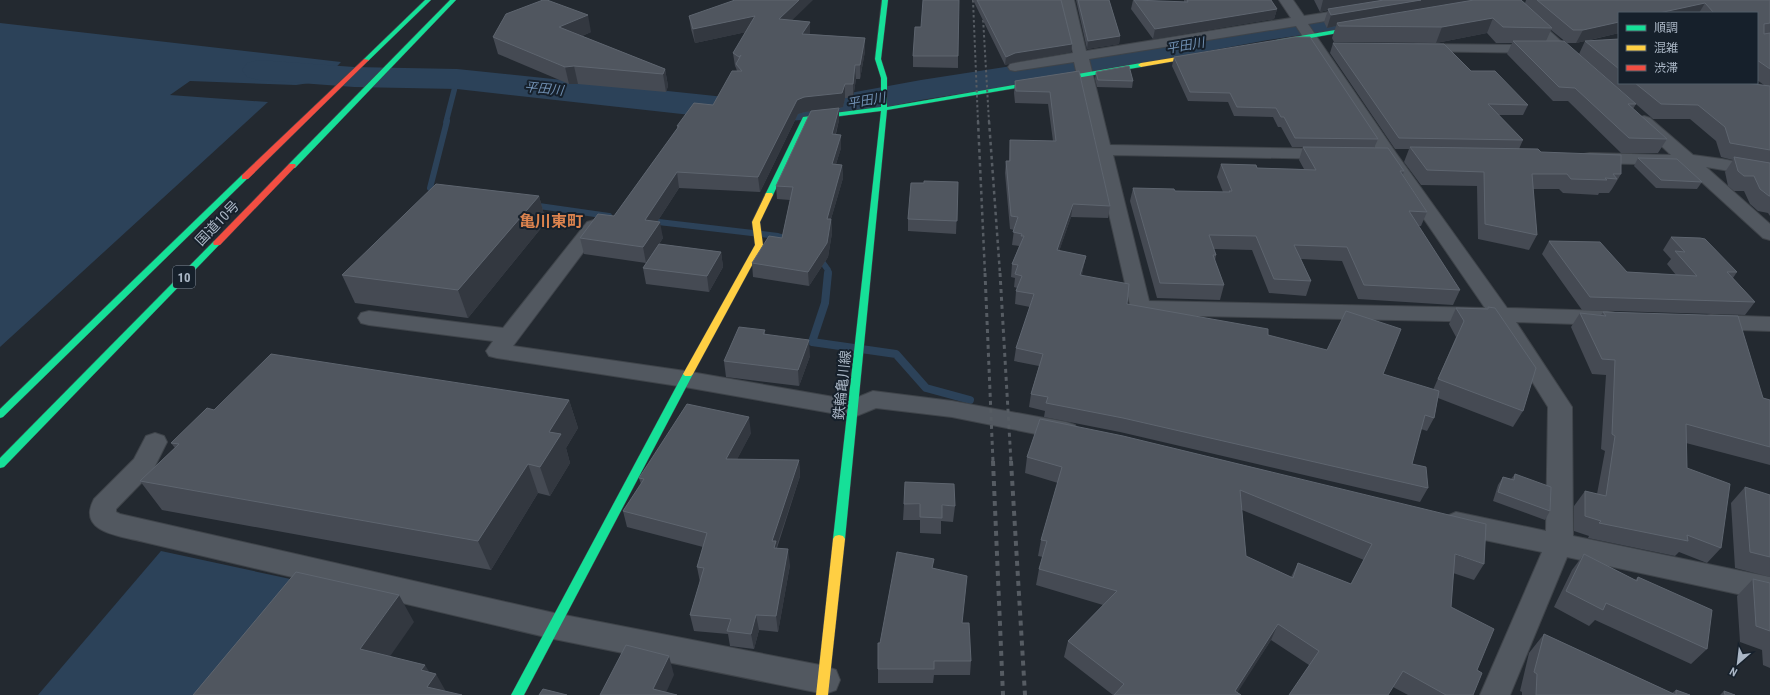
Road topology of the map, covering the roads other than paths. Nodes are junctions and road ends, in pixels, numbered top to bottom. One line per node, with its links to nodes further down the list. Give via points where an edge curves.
1 (428, 0): 39 (main road, 国道10号 / 10)
2 (453, 0): 42 (main road, 国道10号 / 10)
3 (885, 0): 19 (main road, 鉄輪亀川線, via 878,59)
4 (1067, 0): 15 (street)
5 (1286, 0): 9 (street)
6 (1510, 1): 13 (street)
7 (1370, 9): 9 (street)
8 (1371, 26): 9 (main road)
9 (1316, 38): 10 (main road); 15 (street); 24 (street)
10 (1271, 43)
11 (1402, 48): 13 (street)
12 (1583, 48): 13 (street)
13 (1562, 49): 18 (street)
14 (1209, 54): 15 (main road)
15 (1082, 65): 17 (street); 20 (main road); 22 (street)
16 (889, 66): 19 (main road, 鉄輪亀川線)
17 (1015, 67)
18 (1586, 70)
19 (884, 78): 20 (main road, 鉄輪亀川線)
20 (884, 108): 37 (main road, via 805,118 756,222 759,245); 38 (main road, 鉄輪亀川線)
21 (1634, 112): 27 (street)
22 (1103, 150): 23 (street); 31 (street, via 1140,305 1150,308)
23 (1350, 155)
24 (1381, 155): 25 (street); 31 (street)
25 (1413, 156)
26 (1577, 158): 27 (street)
27 (1687, 160): 28 (street); 30 (street)
28 (1770, 173)
29 (594, 226): 36 (street)
30 (1770, 234)
31 (1500, 314): 33 (street); 44 (street, via 1560,407)
32 (369, 318): 36 (street)
33 (1627, 319)
34 (1691, 321): 35 (street)
35 (1770, 324)
36 (509, 336): 37 (street, via 497,351)
37 (685, 379): 38 (street); 46 (main road)
38 (854, 409): 40 (street, via 873,399 952,410); 47 (main road, 鉄輪亀川線)
39 (0, 415)
40 (1090, 436)
41 (155, 442): 46 (street, via 143,465 103,506 102,517 144,531)
42 (0, 464)
43 (1436, 518): 44 (street)
44 (1558, 545): 45 (street); 49 (street)
45 (1770, 589)
46 (554, 626): 47 (street); 48 (main road)
47 (823, 688)
48 (517, 695)
49 (1495, 695)

